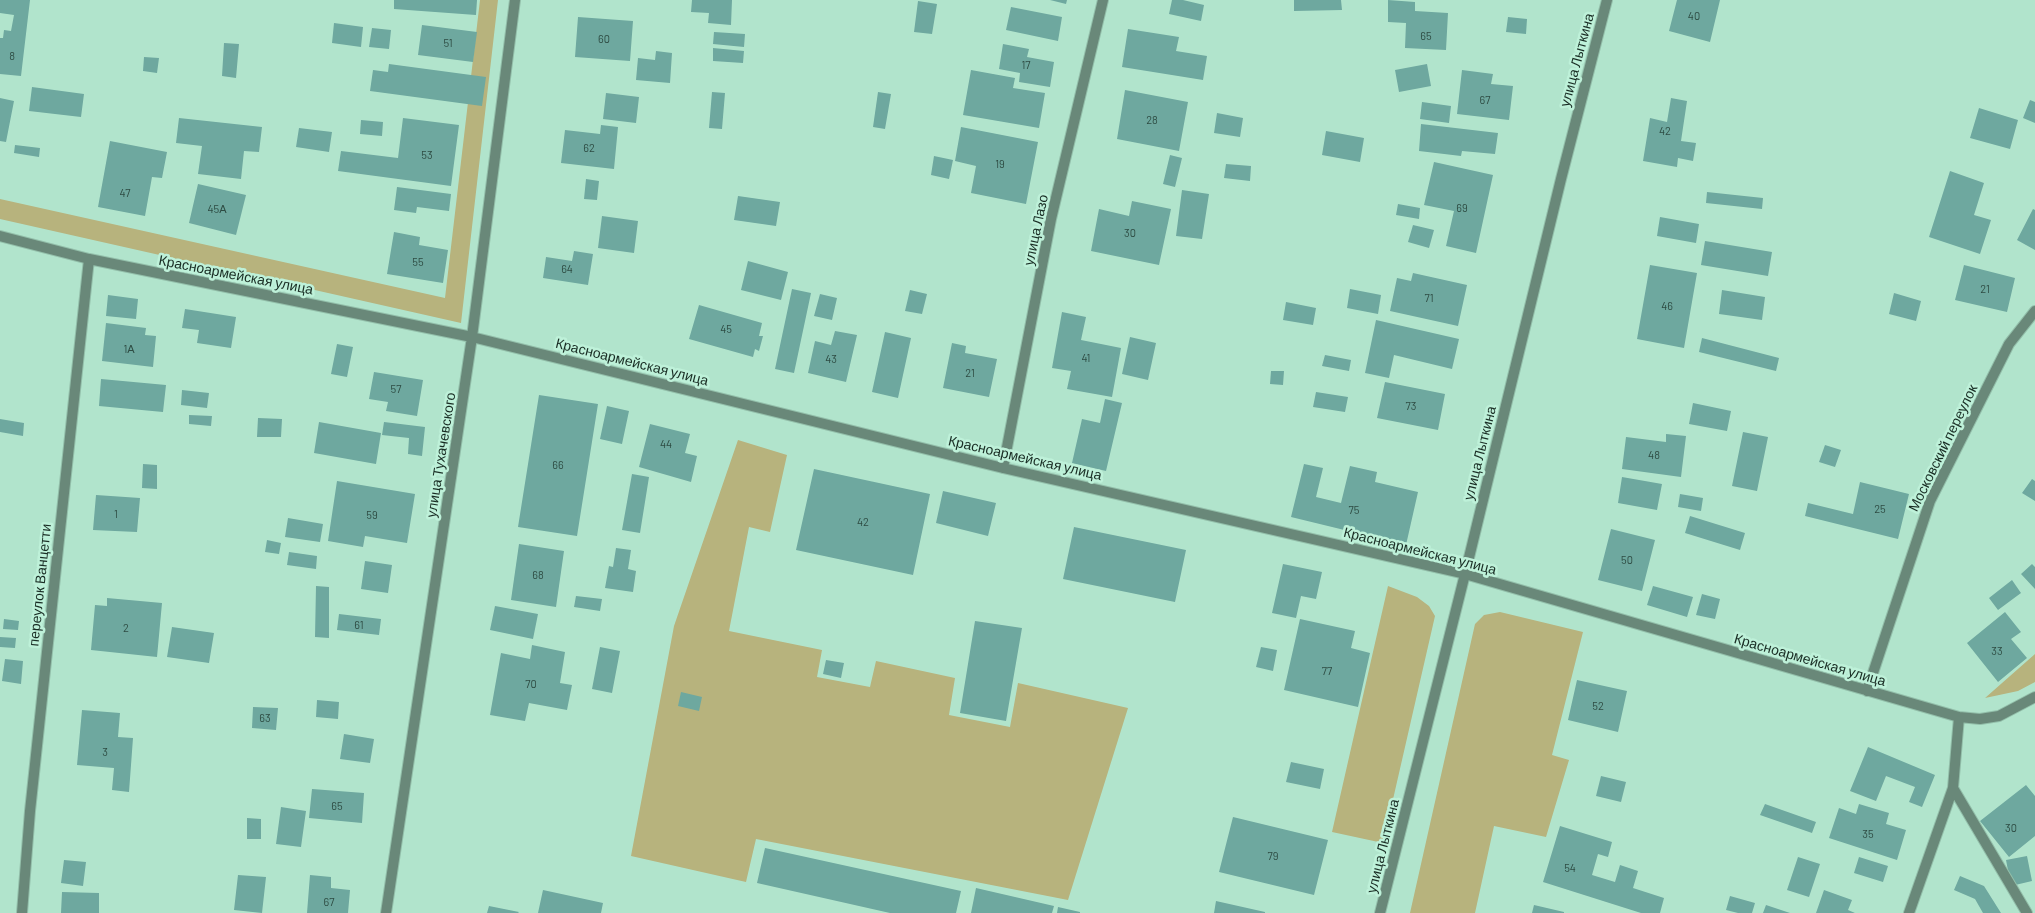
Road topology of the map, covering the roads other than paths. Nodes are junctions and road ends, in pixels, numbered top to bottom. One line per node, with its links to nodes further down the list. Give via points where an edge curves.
1 (515, 0): 7 (street, улица Тухачевского)
2 (1104, 0): 8 (street, улица Лазо, via 1051,219)
3 (1607, 0): 9 (street, улица Лыткина)
4 (0, 236): 5 (street, Красноармейская улица)
5 (89, 260): 7 (street, Красноармейская улица); 14 (street, переулок Ванцетти)
6 (2035, 312): 10 (street, Московский переулок, via 2009,344 1930,501)
7 (472, 337): 8 (street, Красноармейская улица); 15 (street, улица Тухачевского)
8 (1003, 468): 9 (street, Красноармейская улица)
9 (1465, 574): 10 (street, Красноармейская улица); 16 (street, улица Лыткина)
10 (1867, 691): 12 (street, Красноармейская улица)
11 (2035, 697): 12 (street, Красноармейская улица, via 2000,716 1980,719)
12 (1959, 717): 13 (street)
13 (1953, 788): 17 (street); 18 (street)
14 (22, 913)
15 (386, 913)
16 (1380, 913)
17 (1909, 913)
18 (2027, 913)

